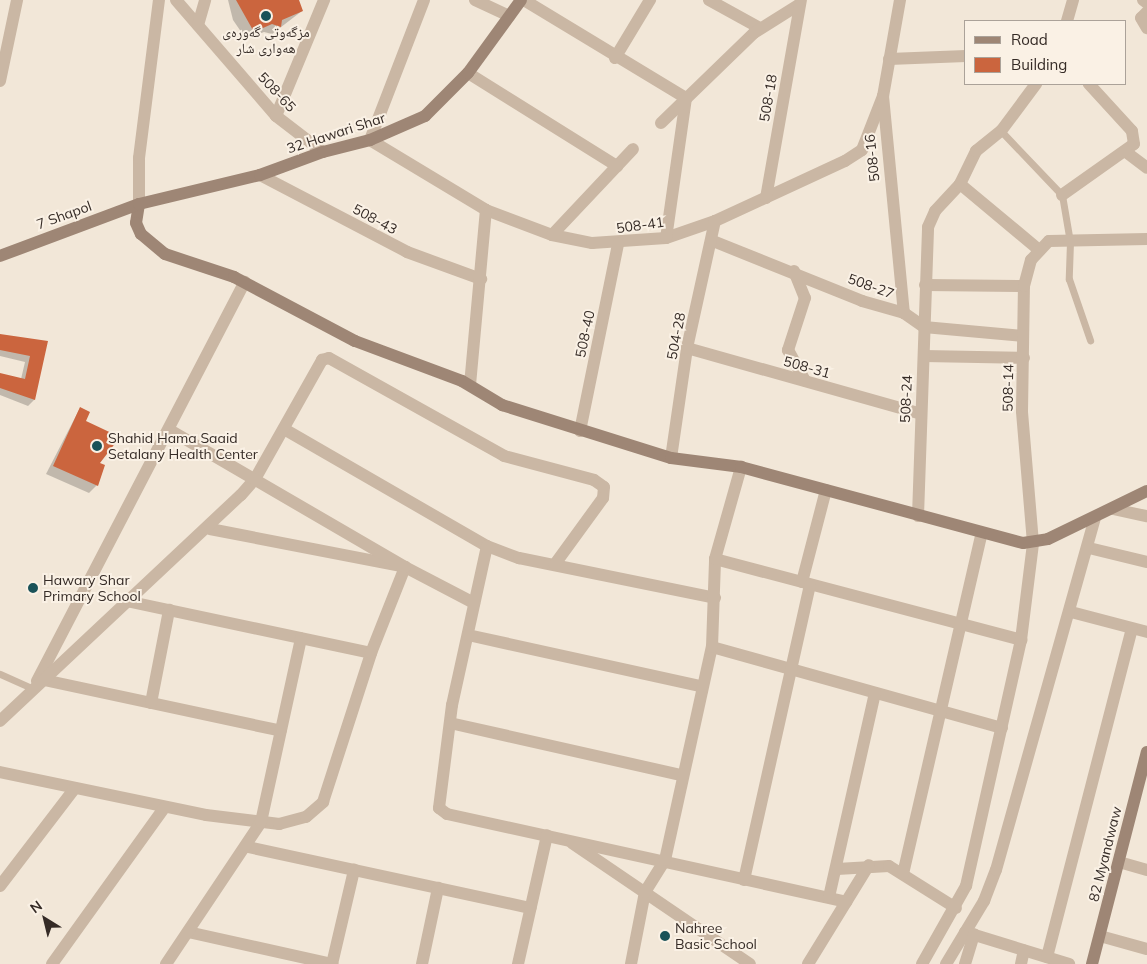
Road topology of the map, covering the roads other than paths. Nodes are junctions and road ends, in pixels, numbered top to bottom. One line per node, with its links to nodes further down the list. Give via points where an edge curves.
1 (17, 0): 27 (street)
2 (159, 0): 45 (street, via 139,158)
3 (176, 0): 20 (street, 508-65)
4 (205, 0): 20 (street)
5 (324, 0): 32 (street)
6 (424, 0): 35 (street)
7 (475, 0): 18 (street)
8 (520, 0): 18 (street, 32 Hawari Shar)
9 (524, 0): 24 (street)
10 (650, 0): 24 (street)
11 (709, 0): 21 (street)
12 (900, 0): 25 (street, 508-16)
13 (1073, 0): 19 (street)
14 (1143, 0): 16 (street)
15 (800, 2): 21 (street); 44 (street, 508-18)
16 (1147, 2)
17 (1147, 12): 22 (street, via 1141,18)
18 (509, 16): 26 (street, 32 Hawari Shar)
19 (1067, 20)
20 (198, 25): 32 (street, 508-65)
21 (760, 28): 31 (street)
22 (1147, 28)
23 (964, 56): 25 (street)
24 (615, 58): 31 (street)
25 (889, 59): 30 (street, 508-16)
26 (468, 73): 35 (street, 32 Hawari Shar, via 425,116); 39 (street)
27 (0, 81)
28 (1035, 85): 34 (street, 508-24)
29 (1090, 85): 38 (street, via 1132,131 1134,144)
30 (883, 96): 44 (street, 508-41, via 858,153); 61 (street, 508-16)
31 (686, 98): 33 (street); 49 (street)
32 (276, 116): 37 (street, 508-65)
33 (661, 123)
34 (1001, 131): 42 (street, 508-24, via 976,151); 43 (lane)
35 (370, 140): 37 (street, 32 Hawari Shar); 46 (street, 508-41)
36 (633, 149): 39 (street)
37 (323, 152): 41 (street, 32 Hawari Shar)
38 (1126, 152): 40 (street); 43 (street)
39 (618, 166): 48 (street)
40 (1147, 168)
41 (260, 176): 45 (street, 32 Hawari Shar); 57 (street, 508-43, via 407,252)
42 (960, 184): 54 (street); 59 (street, 508-24, via 935,211 928,227)
43 (1062, 196): 52 (lane)
44 (766, 198): 47 (street, 508-41)
45 (138, 204): 55 (street, 7 Shapol); 58 (street, via 138,229 154,247)
46 (486, 210): 48 (street, 508-41); 57 (street)
47 (715, 221): 49 (street, 508-41); 51 (street, 504-28)
48 (552, 235): 53 (street, 508-41)
49 (666, 238): 53 (street, 508-41)
50 (1147, 239): 52 (street)
51 (713, 241): 56 (street, 508-27); 65 (street, 504-28)
52 (1070, 242): 54 (street); 64 (lane, via 1069,279)
53 (618, 244): 73 (street, 508-40)
54 (1044, 245): 60 (street, 508-14)
55 (0, 256)
56 (794, 270): 61 (street, 508-27, via 862,301); 68 (street, via 805,298 788,350)
57 (481, 279): 69 (street)
58 (245, 282): 69 (street, via 355,341); 72 (street)
59 (925, 285): 60 (street); 62 (street, 508-24)
60 (1024, 286): 63 (street, 508-14)
61 (904, 313): 62 (street, 508-27)
62 (924, 327): 63 (street, 508-27); 66 (street, 508-24)
63 (1023, 336): 67 (street, 508-14)
64 (1090, 340)
65 (687, 348): 68 (street, 508-31); 74 (street, 504-28)
66 (924, 356): 67 (street); 70 (street, 508-24)
67 (1024, 358): 85 (street, 508-14, via 1022,412)
68 (805, 382): 70 (street, 508-31)
69 (470, 385): 73 (street, via 502,404)
70 (919, 414): 80 (street, 508-24)
71 (284, 429): 76 (street); 86 (street); 90 (street, via 317,364 329,358 504,456 594,480 604,487 603,498)
72 (170, 430): 76 (street); 110 (street)
73 (580, 431): 74 (street)
74 (671, 458): 75 (street)
75 (740, 467): 77 (street); 88 (street)
76 (255, 479): 83 (street); 91 (street)
77 (826, 490): 80 (street); 92 (street)
78 (1147, 491): 79 (street)
79 (1113, 509): 81 (street); 82 (street)
80 (918, 516): 84 (street)
81 (1147, 516)
82 (1095, 517): 85 (street); 87 (street)
83 (210, 529): 91 (street); 94 (street)
84 (982, 533): 85 (street); 98 (street)
85 (1032, 543): 103 (street, 508-14)
86 (487, 546): 90 (street, via 518,558); 95 (street)
87 (1088, 548): 89 (street); 97 (street)
88 (715, 559): 92 (street); 93 (street)
89 (1147, 562)
90 (555, 564): 93 (street)
91 (405, 567): 95 (street); 105 (street)
92 (806, 583): 98 (street); 106 (street)
93 (715, 598): 104 (street)
94 (131, 602): 96 (street); 108 (street)
95 (474, 603): 101 (street)
96 (169, 610): 102 (street); 112 (street)
97 (1071, 612): 99 (street); 138 (street)
98 (961, 625): 103 (street); 113 (street)
99 (1132, 629): 100 (street); 150 (street)
100 (1147, 632)
101 (468, 635): 109 (street); 115 (street)
102 (301, 638): 105 (street); 117 (street)
103 (1021, 640): 116 (street, 508-14)
104 (712, 647): 106 (street); 109 (street)
105 (371, 653): 124 (street, via 323,802 306,817 279,824)
106 (793, 671): 111 (street); 136 (street)
107 (0, 674): 110 (lane)
108 (44, 680): 110 (street); 112 (street)
109 (700, 686): 120 (street)
110 (33, 689): 114 (street)
111 (875, 693): 113 (street); 131 (street)
112 (151, 703): 117 (street)
113 (939, 711): 116 (street); 134 (street)
114 (0, 721)
115 (450, 723): 120 (street); 125 (street, via 439,808 447,814)
116 (1002, 728): 135 (street, 508-14)
117 (281, 731): 124 (street)
118 (1147, 752): 121 (street, 82 Myandwaw)
119 (0, 772): 122 (street)
120 (681, 775): 128 (street)
121 (1143, 779): 129 (street, 82 Myandwaw)
122 (75, 788): 123 (street); 137 (street)
123 (165, 807): 124 (street); 151 (street)
124 (261, 822): 127 (street)
125 (547, 835): 126 (street); 143 (street)
126 (566, 839): 128 (street); 140 (street)
127 (248, 848): 132 (street); 145 (street)
128 (665, 860): 136 (street); 140 (street)
129 (1119, 862): 133 (street); 147 (street, 82 Myandwaw)
130 (869, 865): 131 (street); 134 (street, via 889,866); 142 (street)
131 (837, 869): 141 (street)
132 (354, 870): 139 (street); 153 (street)
133 (1147, 870)
134 (903, 874): 144 (street)
135 (969, 877): 138 (street); 144 (street, 508-14)
136 (744, 880): 141 (street)
137 (1, 884)
138 (990, 884): 146 (street)
139 (438, 888): 143 (street); 154 (street)
140 (644, 892): 156 (street); 157 (street)
141 (829, 897): 142 (street)
142 (846, 902): 158 (street)
143 (531, 908): 155 (street)
144 (956, 908): 159 (street, 508-14)
145 (188, 932): 152 (street); 153 (street)
146 (969, 933): 149 (street); 160 (street); 161 (street)
147 (1100, 936): 148 (street); 164 (street, 82 Myandwaw)
148 (1147, 949)
149 (1024, 950): 150 (street); 162 (street)
150 (1047, 957): 163 (street)
151 (52, 964)
152 (166, 964)
153 (332, 964)
154 (422, 964)
155 (518, 964)
156 (631, 964)
157 (750, 964)
158 (808, 964)
159 (922, 964)
160 (946, 964)
161 (965, 964)
162 (1021, 964)
163 (1069, 964)
164 (1092, 964)

